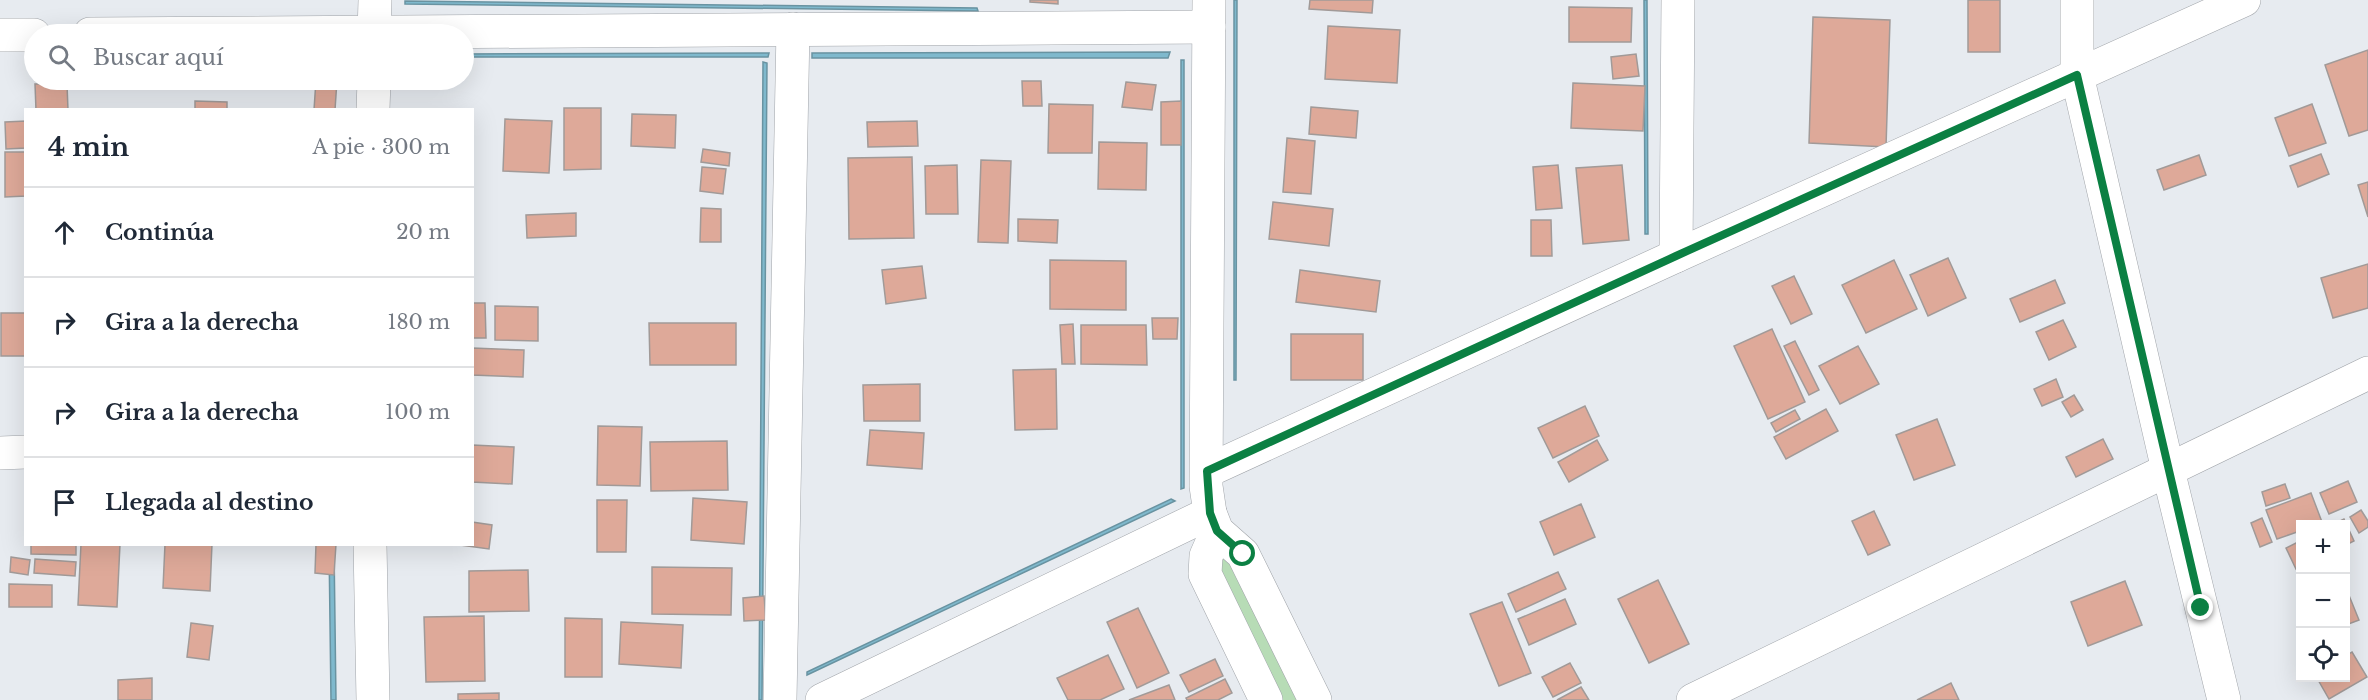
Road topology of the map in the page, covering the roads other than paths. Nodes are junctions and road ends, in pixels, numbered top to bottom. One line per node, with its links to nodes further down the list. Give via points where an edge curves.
1 (375, 0): 6 (street)
2 (1678, 0): 14 (street)
3 (2077, 0): 11 (street)
4 (2244, 0): 11 (street)
5 (1209, 14): 7 (street); 19 (street)
6 (374, 24)
7 (793, 30): 8 (street); 23 (street)
8 (474, 33)
9 (0, 35): 10 (street)
10 (24, 35)
11 (2077, 75): 14 (street); 18 (street)
12 (374, 90): 13 (street)
13 (373, 108)
14 (1676, 256): 19 (street)
15 (2368, 373): 18 (street)
16 (24, 452): 17 (street)
17 (0, 453)
18 (2168, 470): 27 (street); 28 (street)
19 (1207, 471): 20 (street)
20 (1214, 522): 24 (street); 25 (street, via 1205,574); 26 (street, via 1243,554)
21 (370, 546): 22 (street)
22 (373, 700)
23 (780, 700)
24 (822, 700)
25 (1266, 700)
26 (1315, 700)
27 (1693, 700)
28 (2224, 700)

